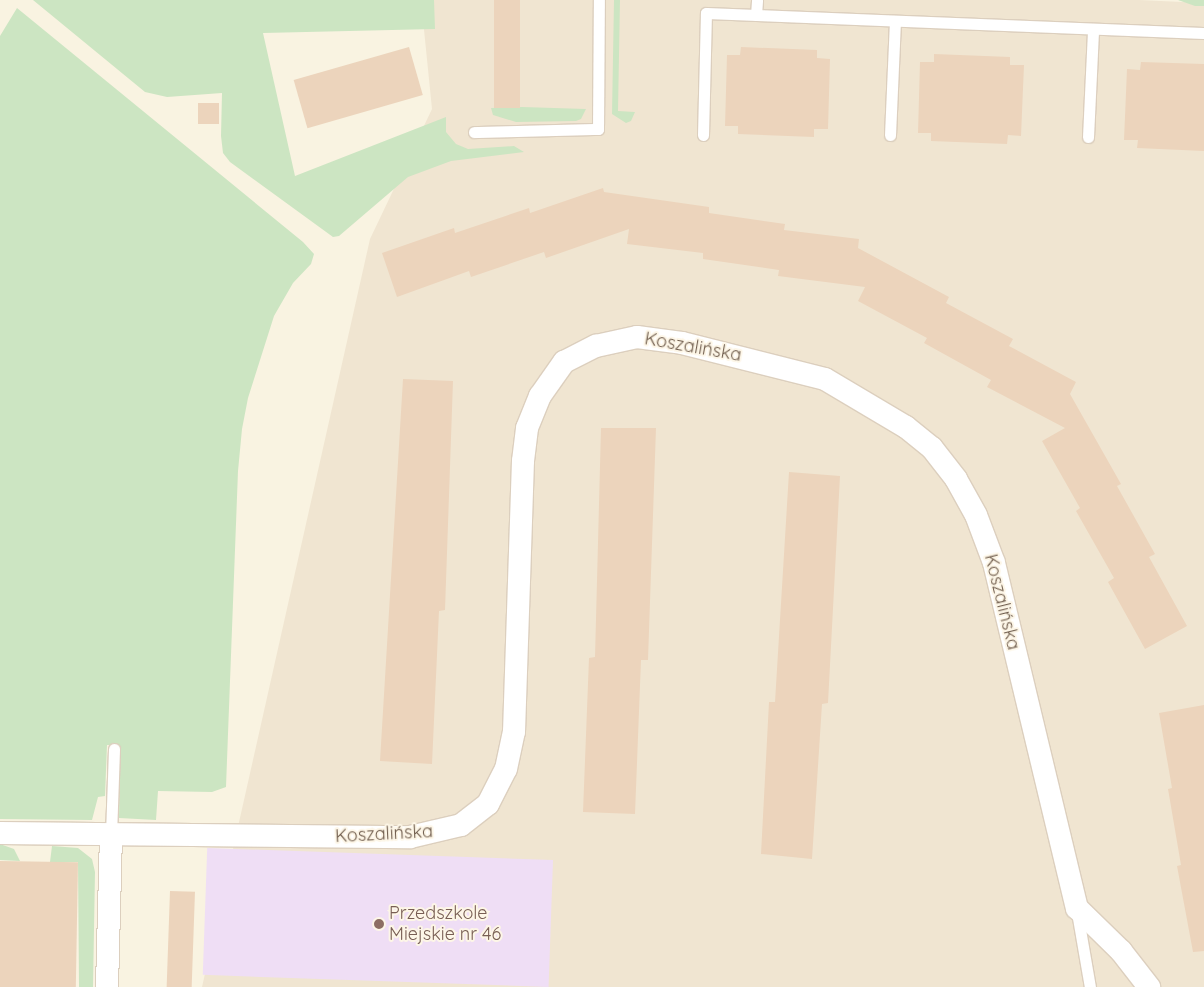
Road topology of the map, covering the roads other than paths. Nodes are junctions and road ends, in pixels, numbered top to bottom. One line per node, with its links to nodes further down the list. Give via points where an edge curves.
1 (599, 0): 7 (lane, via 598,129)
2 (757, 0): 3 (lane)
3 (756, 15): 4 (lane); 8 (lane, via 706,13)
4 (895, 21): 5 (lane); 9 (lane)
5 (1093, 29): 6 (lane); 10 (lane)
6 (1204, 32)
7 (474, 132)
8 (703, 135)
9 (890, 135)
10 (1088, 137)
11 (114, 749): 13 (lane)
12 (0, 833): 13 (street, Koszalińska)
13 (111, 835): 14 (street, Koszalińska, via 410,837 461,825 488,804 506,769 514,732 526,428 540,396 564,362 596,346 637,337 737,354 825,379 906,426 932,448 976,515 994,563); 15 (street)
14 (1077, 908): 16 (lane); 17 (street, via 1121,951)
15 (107, 987)
16 (1090, 987)
17 (1149, 987)

